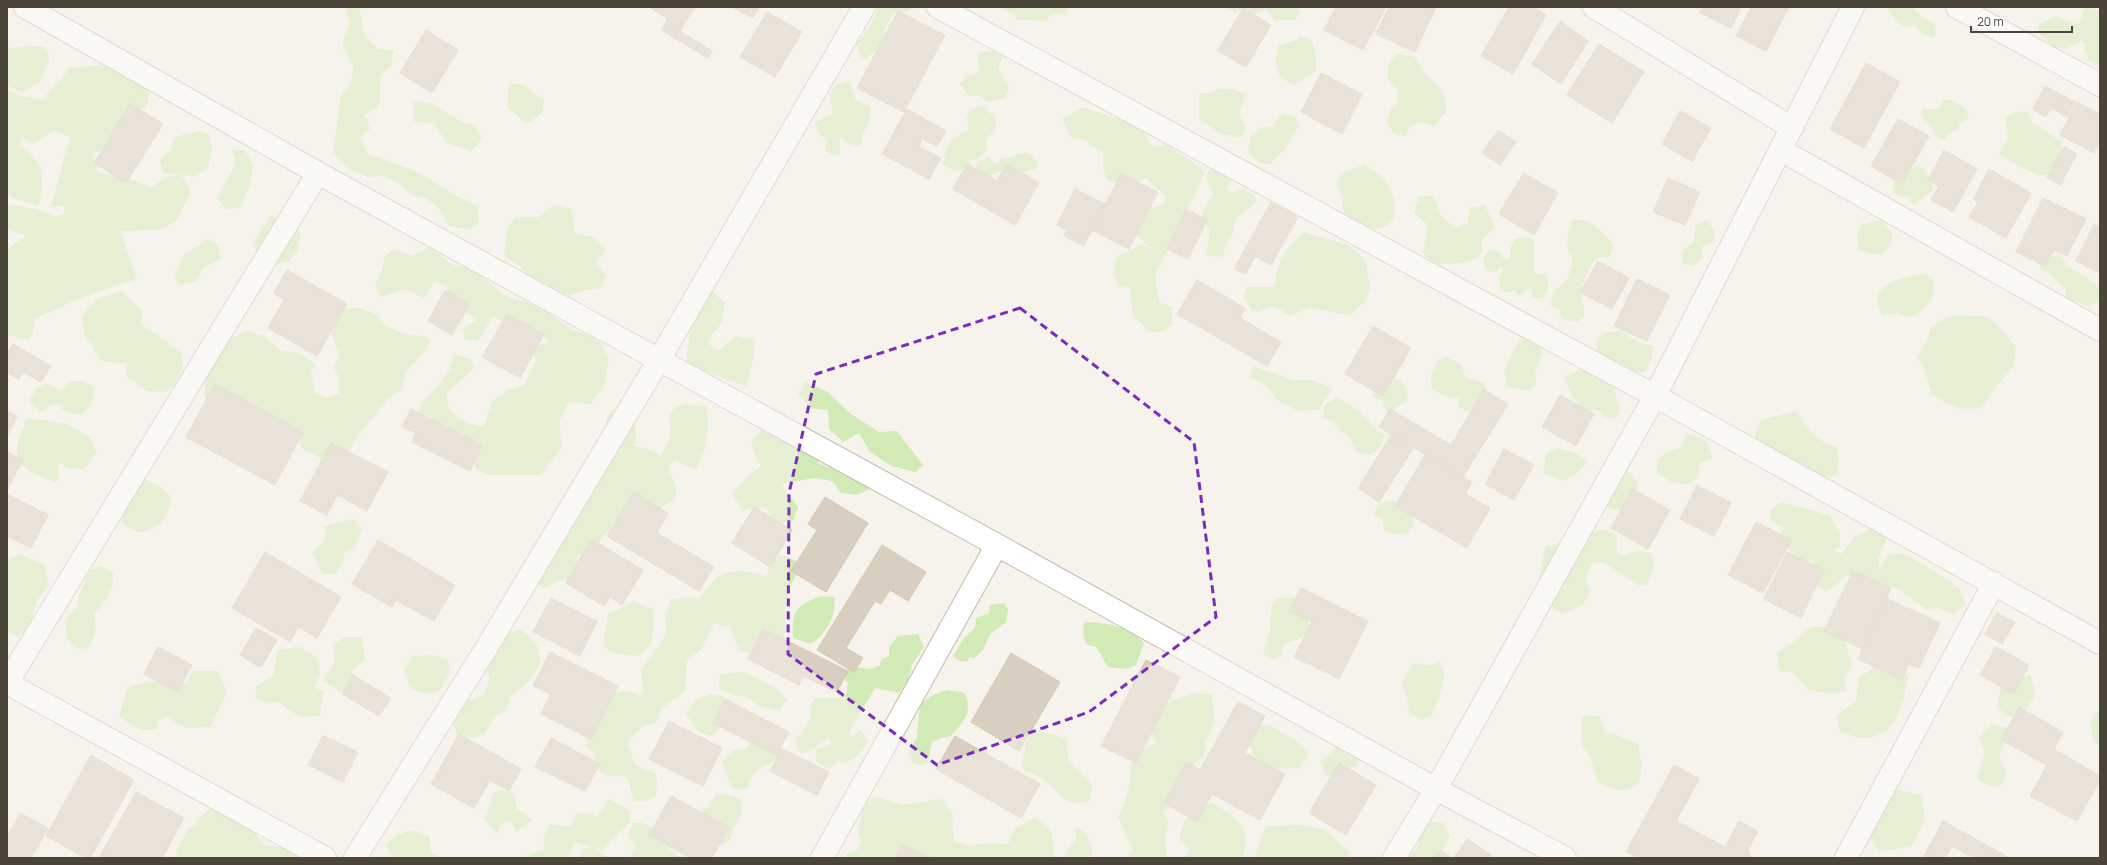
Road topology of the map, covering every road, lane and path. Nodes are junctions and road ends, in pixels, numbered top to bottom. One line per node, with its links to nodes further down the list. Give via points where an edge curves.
1 (25, 7): 10 (street)
2 (864, 7): 12 (street)
3 (938, 7): 13 (street)
4 (1594, 7): 8 (street)
5 (1853, 7): 8 (street)
6 (1957, 7): 7 (street)
7 (2100, 85)
8 (1792, 128): 9 (street)
9 (1781, 150): 11 (street); 13 (street)
10 (318, 173): 12 (street); 18 (street, via 7,683)
11 (2100, 330)
12 (659, 360): 14 (street); 19 (street, via 484,652)
13 (1655, 396): 15 (street); 17 (street)
14 (997, 545): 17 (street); 20 (street)
15 (1994, 583): 16 (street); 23 (street)
16 (2100, 643)
17 (1436, 789): 21 (street); 22 (street)
18 (325, 858)
19 (355, 858)
20 (822, 858)
21 (1394, 858)
22 (1565, 858)
23 (1846, 858)

